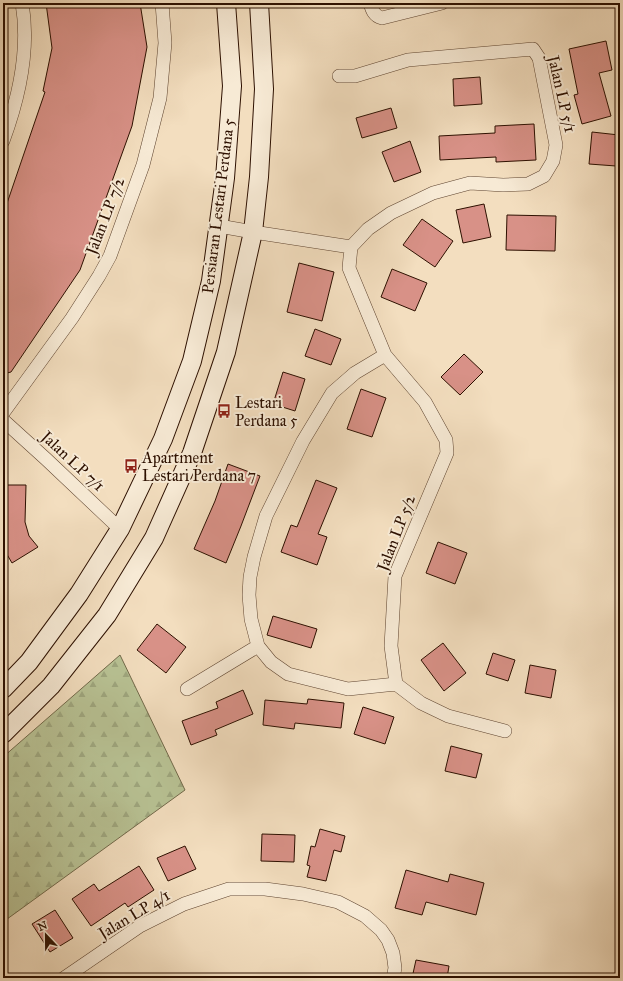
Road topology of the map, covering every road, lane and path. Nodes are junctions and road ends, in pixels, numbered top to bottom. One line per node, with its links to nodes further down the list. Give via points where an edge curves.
1 (22, 3): 8 (street, via 25,44 19,92)
2 (162, 3): 13 (street, Jalan LP 7/2, via 165,43 160,98 143,166 110,256 72,318)
3 (226, 3): 9 (main road, Persiaran Lestari Perdana 5, via 232,86)
4 (259, 3): 10 (main road, Persiaran Lestari Perdana 5, via 264,89)
5 (370, 3): 6 (street, via 373,12 382,18)
6 (442, 3)
7 (339, 76): 11 (street, Jalan LP 5/1, via 355,76 408,60 533,49 539,58 556,145 553,161 544,176 528,184 470,183 433,193 391,213 368,229)
8 (3, 141)
9 (219, 226): 10 (street); 15 (main road, Persiaran Lestari Perdana 5, via 211,281 192,361 163,439)
10 (253, 232): 11 (street); 21 (main road, Persiaran Lestari Perdana 5, via 226,352 192,453 154,538 107,615 51,686)
11 (351, 247): 12 (street, via 349,268)
12 (385, 355): 16 (street, via 355,373 332,393 303,441 266,516 250,577 251,619); 17 (street, Jalan LP 5/2, via 425,402 446,440 447,453 395,576 391,646)
13 (3, 414)
14 (3, 420): 15 (street, Jalan LP 7/1)
15 (120, 528): 19 (main road, Persiaran Lestari Perdana 5, via 79,594 29,662)
16 (258, 646): 17 (street, via 271,662 288,674 348,689); 18 (street)
17 (396, 684): 20 (street, via 421,703 448,716)
18 (187, 689)
19 (3, 690)
20 (505, 731)
21 (3, 734)
22 (64, 978): 23 (street, Jalan LP 4/1, via 140,926 184,904 229,889 265,889 304,894 338,902 365,916 388,940 395,968)
23 (393, 978)

